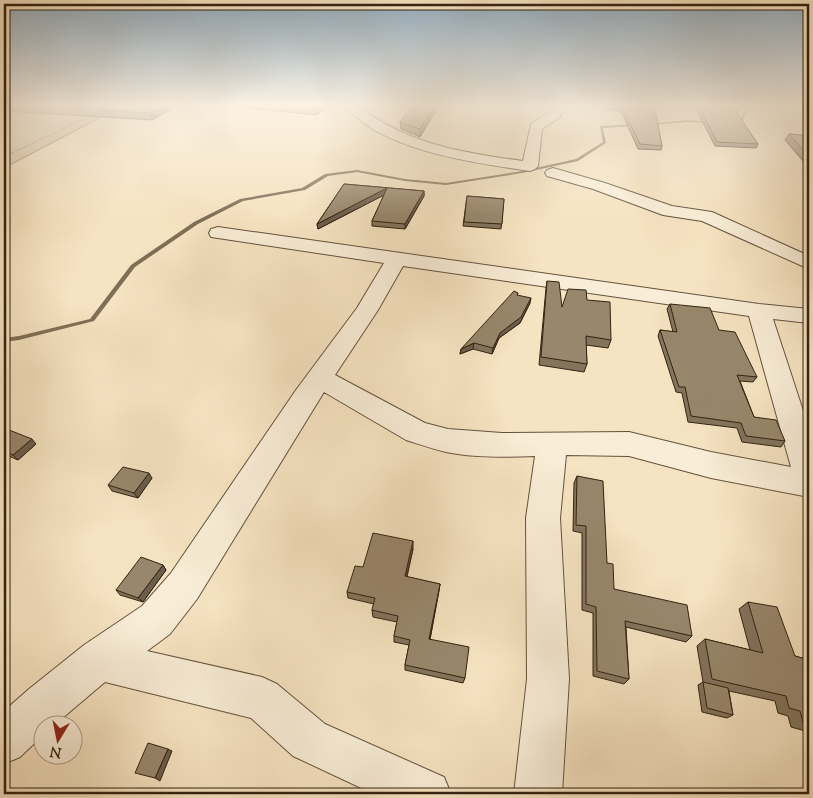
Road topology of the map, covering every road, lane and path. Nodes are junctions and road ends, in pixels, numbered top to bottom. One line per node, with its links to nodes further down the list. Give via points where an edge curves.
1 (35, 142): 4 (path)
2 (415, 142): 3 (street, via 477,159 530,166)
3 (534, 142)
4 (4, 157)
5 (553, 173): 8 (street, via 669,211 706,216)
6 (218, 233): 7 (street)
7 (397, 259): 9 (street); 11 (street, via 367,310)
8 (809, 263)
9 (759, 311): 10 (street); 13 (street)
10 (809, 316)
11 (319, 378): 12 (street, via 416,432 448,441 502,446); 15 (street, via 184,586 156,620)
12 (552, 444): 14 (street, via 628,444 711,465); 18 (street, via 543,518 548,679)
13 (809, 476)
14 (809, 484)
15 (99, 660): 16 (street); 17 (street, via 262,699 309,740)
16 (4, 741)
17 (427, 794)
18 (538, 794)

